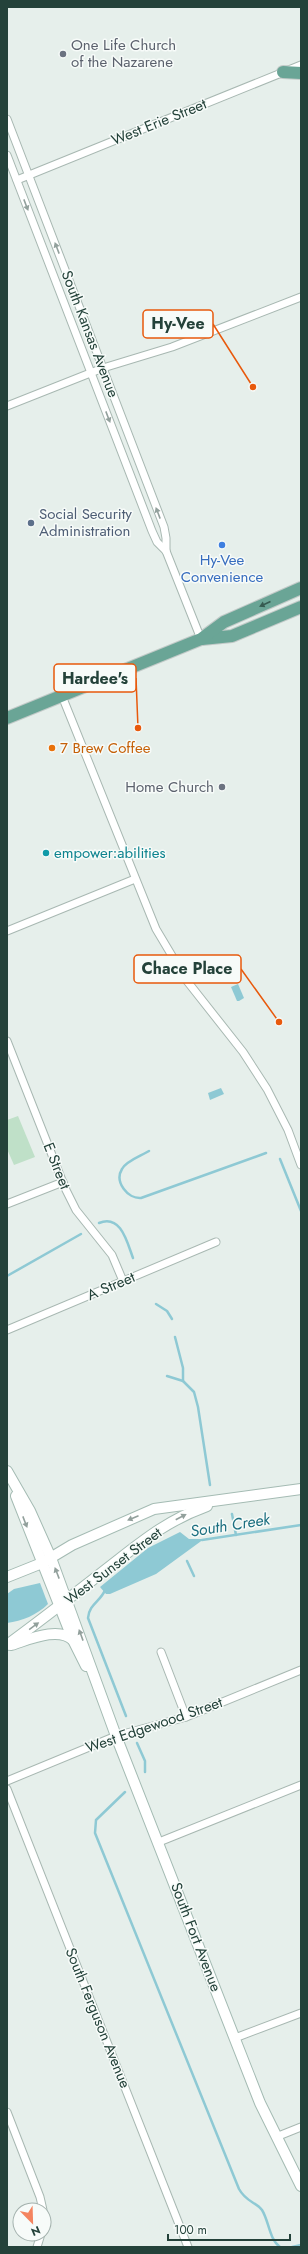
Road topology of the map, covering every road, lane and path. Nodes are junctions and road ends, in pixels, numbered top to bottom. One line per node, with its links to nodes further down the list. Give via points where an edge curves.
1 (301, 65): 2 (street, West Erie Street)
2 (283, 72): 3 (main road); 6 (street, West Erie Street)
3 (301, 73)
4 (7, 119): 6 (street, South Kansas Avenue)
5 (7, 155): 7 (street, South Kansas Avenue)
6 (29, 175): 7 (street, West Erie Street); 9 (street, South Kansas Avenue, one-way to 6)
7 (17, 180): 10 (street, South Kansas Avenue, one-way to 10)
8 (301, 297): 9 (street, via 172,347)
9 (103, 368): 10 (street); 12 (street, South Kansas Avenue, one-way to 9, via 164,527)
10 (91, 372): 11 (street); 12 (street, South Kansas Avenue, one-way to 12, via 152,531)
11 (7, 406)
12 (166, 551): 15 (street, South Kansas Avenue)
13 (301, 588): 15 (main road, one-way to 15, via 224,622)
14 (301, 607): 15 (main road, via 232,636)
15 (201, 639): 16 (main road)
16 (62, 696): 17 (main road); 18 (street)
17 (7, 718)
18 (135, 879): 19 (street); 21 (street, via 156,929 183,975 198,998 243,1052 267,1089 288,1130)
19 (7, 931)
20 (7, 1041): 22 (street, E Street)
21 (301, 1165)
22 (63, 1182): 23 (street); 25 (street, E Street, via 76,1210 112,1255)
23 (7, 1204)
24 (216, 1242): 25 (street, A Street)
25 (123, 1281): 26 (street, A Street)
26 (7, 1330)
27 (7, 1471): 30 (street, South Fort Avenue)
28 (301, 1489): 29 (street, West Sunset Street)
29 (226, 1500): 30 (street, West Sunset Street, one-way to 30, via 154,1509 72,1544); 32 (street, West Sunset Street, one-way to 29, via 152,1534 182,1515)
30 (47, 1560): 31 (street, West Sunset Street); 32 (street, South Fort Avenue)
31 (7, 1577)
32 (64, 1603): 33 (street, South Fort Avenue); 34 (street, West Sunset Street, one-way to 32); 37 (street, South Fort Avenue, one-way to 32, via 89,1660)
33 (73, 1640): 34 (street, via 65,1634 52,1634); 37 (street, South Fort Avenue)
34 (7, 1646)
35 (161, 1652): 38 (street)
36 (301, 1670): 38 (street, West Edgewood Street)
37 (96, 1686): 39 (street, South Fort Avenue)
38 (186, 1717): 39 (street, West Edgewood Street)
39 (116, 1736): 40 (street, West Edgewood Street); 43 (street, South Fort Avenue)
40 (7, 1781)
41 (301, 1785): 43 (street)
42 (7, 1789): 51 (street, South Ferguson Avenue)
43 (159, 1842): 45 (street, South Fort Avenue)
44 (301, 2013): 45 (street)
45 (235, 2038): 48 (street, South Fort Avenue)
46 (7, 2112): 50 (street)
47 (301, 2127): 48 (street)
48 (276, 2137): 49 (street, South Fort Avenue)
49 (301, 2186)
50 (41, 2202)
51 (188, 2247)

